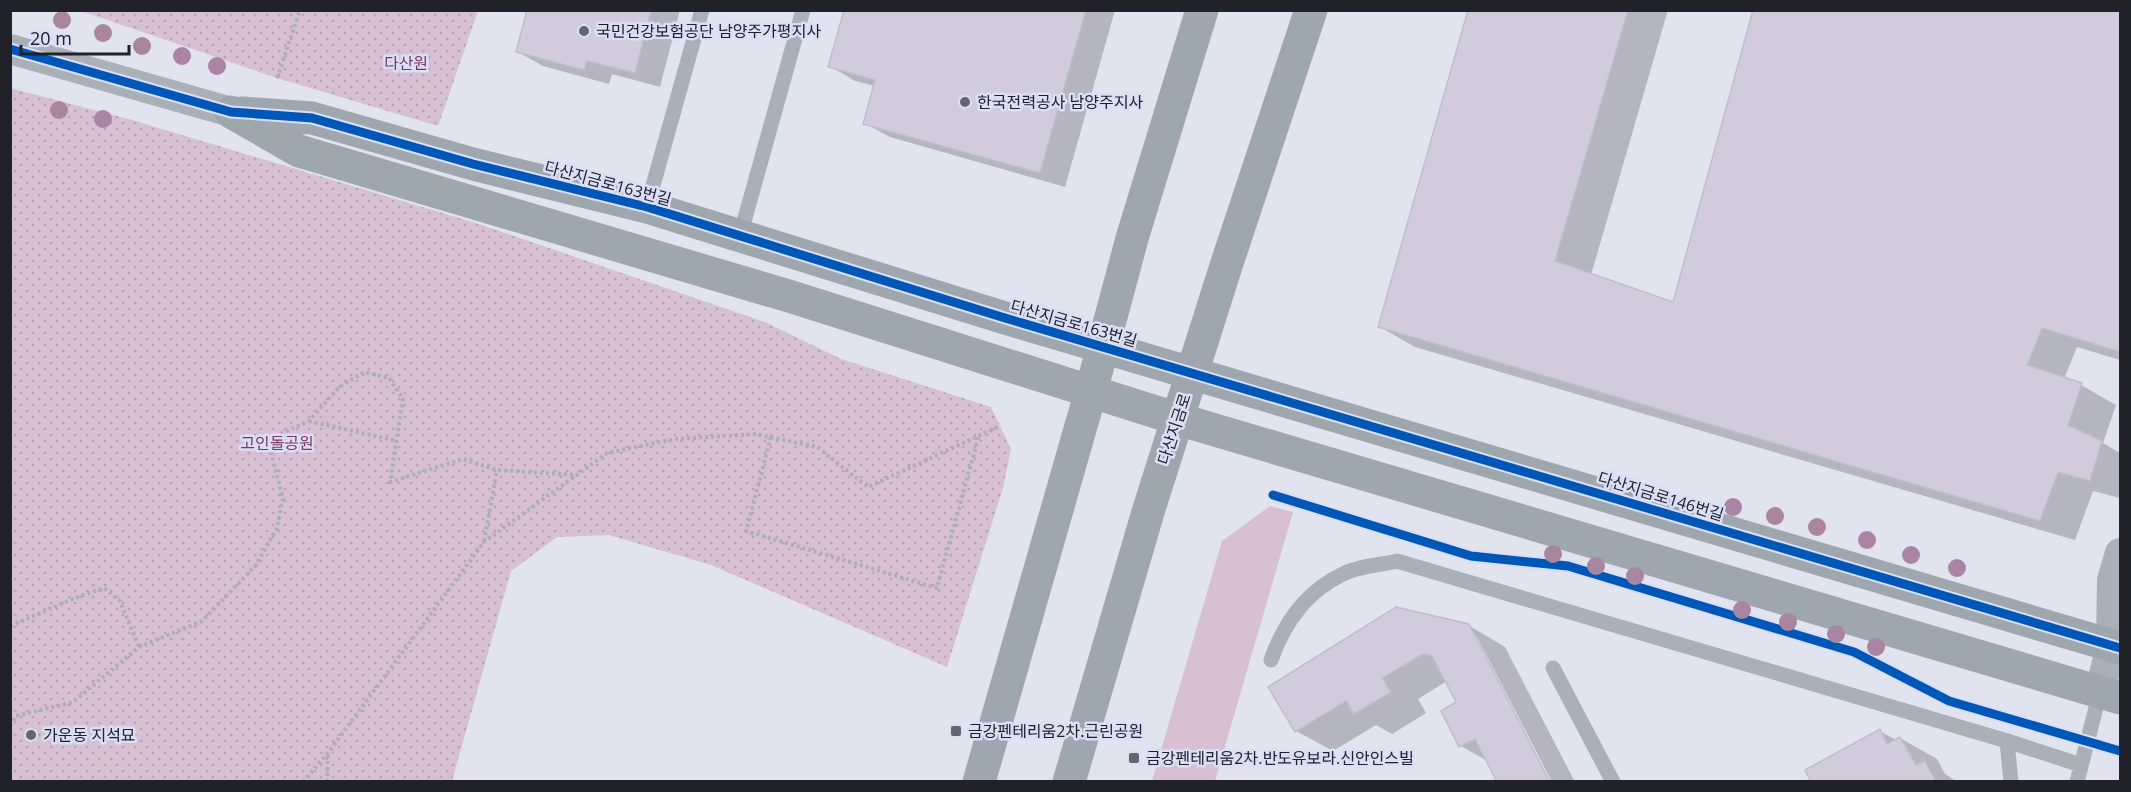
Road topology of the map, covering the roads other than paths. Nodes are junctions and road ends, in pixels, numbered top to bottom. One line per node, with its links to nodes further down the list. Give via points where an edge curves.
1 (702, 10): 7 (lane)
2 (803, 10): 8 (lane)
3 (1202, 10): 9 (street)
4 (1311, 10): 10 (street, 다산지금로)
5 (10, 50): 6 (street, 다산지금로163번길)
6 (231, 112): 7 (street, 다산지금로163번길, via 312,118 473,164); 11 (street, 다산지금로163번길, via 299,151 792,297)
7 (647, 207): 8 (street, 다산지금로163번길)
8 (740, 236): 9 (street, 다산지금로163번길)
9 (1103, 346): 10 (street, 다산지금로163번길); 11 (street)
10 (1192, 373): 12 (street, 다산지금로); 14 (street, 다산지금로146번길)
11 (1091, 391): 12 (street, 다산지금로163번길); 20 (street)
12 (1178, 419): 17 (street); 21 (street, 다산지금로)
13 (2121, 553): 14 (street, via 2112,580)
14 (2117, 639): 17 (street)
15 (1271, 660): 18 (lane, via 1278,638 1306,598 1344,573 1397,561)
16 (1553, 668): 22 (lane)
17 (2110, 695): 19 (lane)
18 (2007, 741): 19 (lane); 23 (lane)
19 (2081, 765): 24 (lane)
20 (979, 782)
21 (1068, 782)
22 (1613, 782)
23 (2011, 782)
24 (2077, 782)

